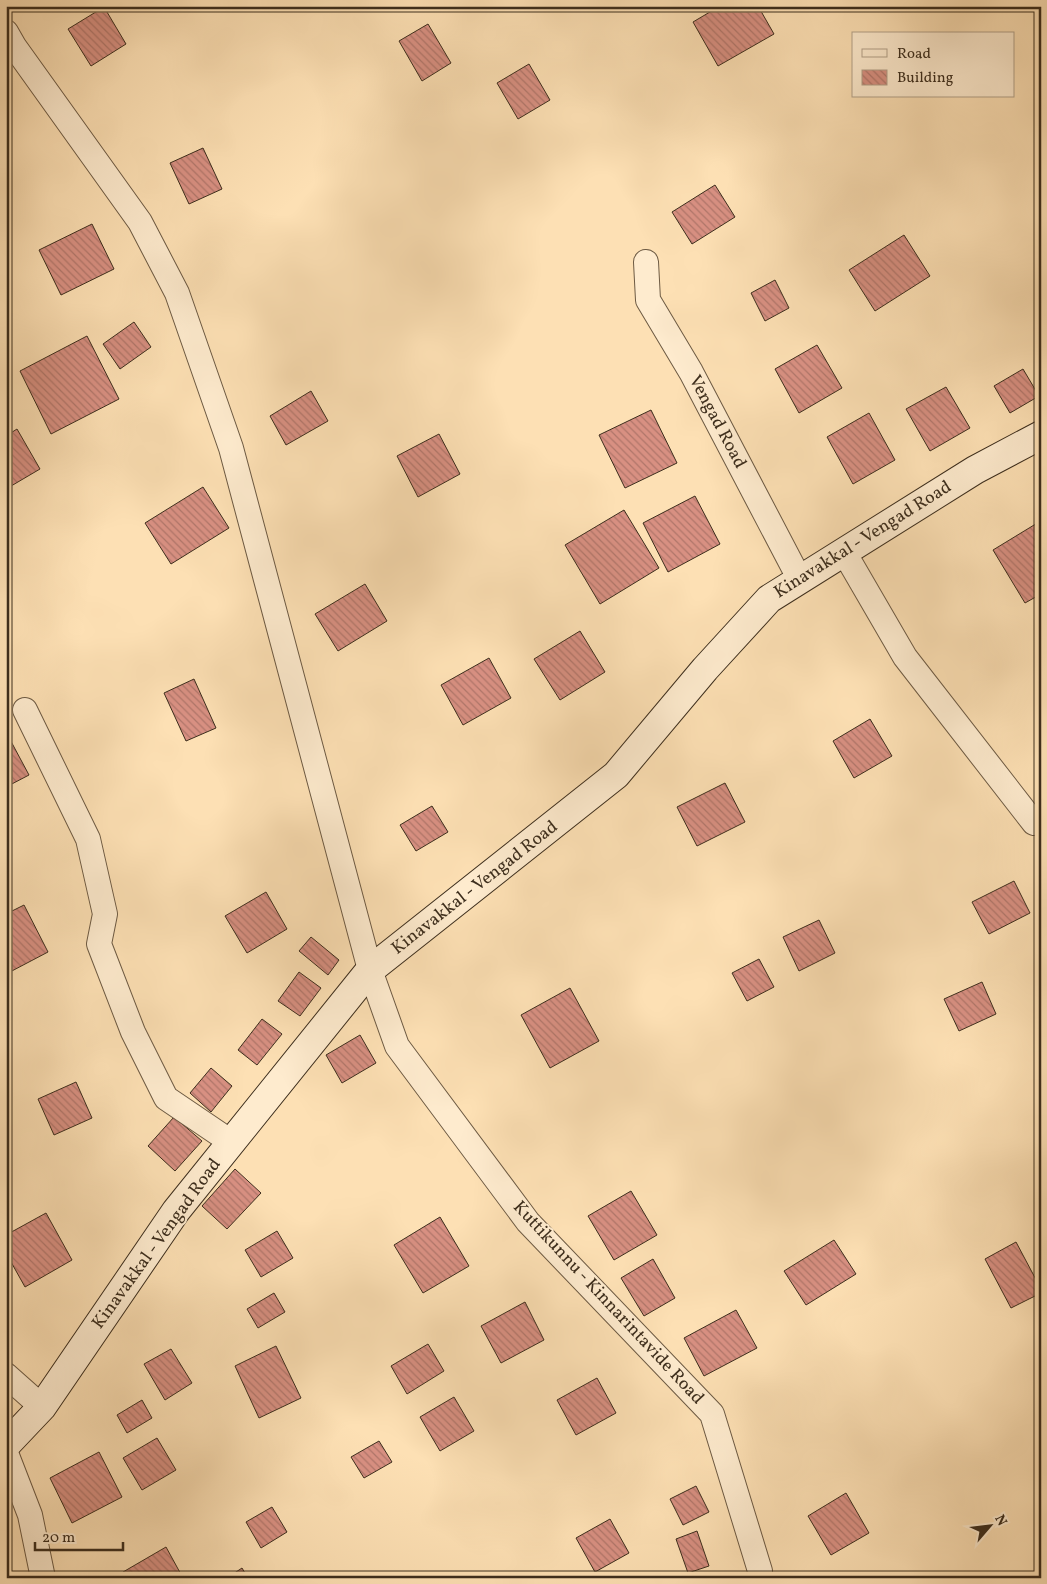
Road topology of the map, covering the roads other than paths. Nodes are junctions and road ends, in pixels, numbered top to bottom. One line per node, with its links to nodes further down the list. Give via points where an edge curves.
1 (6, 32): 8 (street, Kuttikunnu - Kinnarintavide Road, via 140,222 177,293 231,448)
2 (646, 262): 5 (street, Vengad Road, via 648,300 691,372)
3 (1041, 435): 4 (main road, Kinavakkal - Vengad Road, via 975,470)
4 (844, 552): 5 (main road, Kinavakkal - Vengad Road); 7 (street, via 904,657)
5 (800, 580): 8 (main road, Kinavakkal - Vengad Road, via 769,599 616,775)
6 (25, 710): 9 (street, via 88,839 105,914 100,944 133,1032 166,1098)
7 (1034, 823)
8 (370, 970): 9 (main road, Kinavakkal - Vengad Road); 15 (street, Kuttikunnu - Kinnarintavide Road, via 397,1046 528,1222 712,1414)
9 (231, 1142): 11 (main road, Kinavakkal - Vengad Road, via 176,1211)
10 (6, 1375): 11 (street)
11 (42, 1407): 12 (main road, Kinavakkal - Vengad Road)
12 (6, 1445)
13 (6, 1453): 14 (street, via 30,1515)
14 (43, 1578)
15 (760, 1578)

